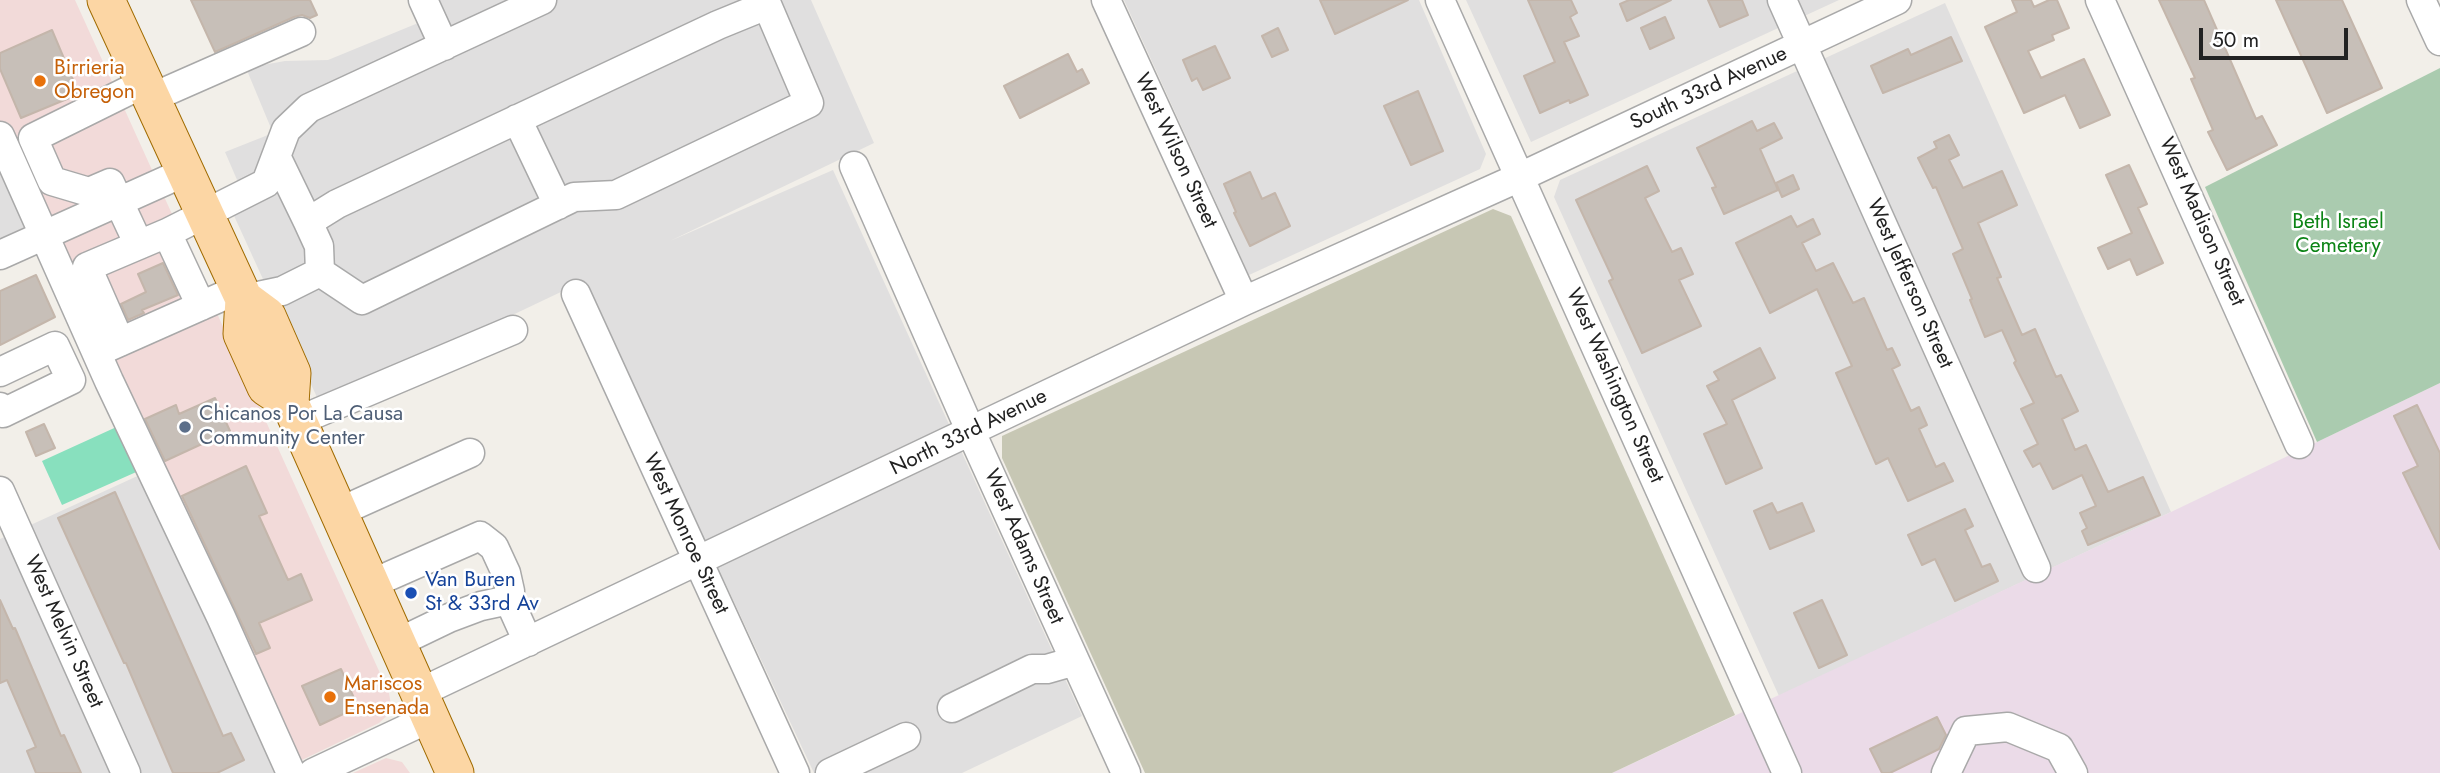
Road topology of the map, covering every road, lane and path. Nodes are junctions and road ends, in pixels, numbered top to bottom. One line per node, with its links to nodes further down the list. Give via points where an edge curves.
1 (106, 0): 15 (main road)
2 (422, 0): 14 (street)
3 (542, 0): 14 (street)
4 (1106, 0): 34 (street, West Wilson Street)
5 (1440, 0): 21 (street, West Washington Street)
6 (1783, 0): 13 (street, West Jefferson Street)
7 (1897, 0): 13 (street, South 33rd Avenue)
8 (2100, 0): 42 (street, West Madison Street)
9 (2421, 0): 12 (street)
10 (766, 3): 16 (street); 23 (street, via 809,103 616,195 574,197)
11 (301, 32): 15 (street)
12 (2440, 41)
13 (1803, 45): 21 (street, South 33rd Avenue); 47 (street, West Jefferson Street)
14 (444, 46): 18 (street, via 309,108 286,130)
15 (148, 91): 20 (main road); 22 (street, via 33,138 52,180 89,192 110,183)
16 (517, 119): 23 (street); 25 (street)
17 (0, 136): 26 (street)
18 (277, 158): 24 (street, via 266,183); 25 (street)
19 (854, 166): 41 (street, West Adams Street)
20 (185, 172): 22 (street); 24 (main road)
21 (1520, 177): 34 (street, North 33rd Avenue); 63 (street, West Washington Street)
22 (119, 202): 26 (street); 28 (street)
23 (558, 205): 31 (street, via 362,300)
24 (204, 214): 27 (street); 32 (main road)
25 (308, 222): 31 (street, via 319,246)
26 (56, 230): 29 (street); 30 (street); 37 (street)
27 (167, 233): 28 (street); 35 (street)
28 (139, 245): 30 (street)
29 (0, 256)
30 (87, 267): 37 (street)
31 (320, 272): 32 (street, via 282,291)
32 (241, 294): 35 (street); 40 (main road, via 267,316 292,373)
33 (576, 294): 46 (street, West Monroe Street)
34 (1244, 301): 41 (street, North 33rd Avenue)
35 (201, 306): 37 (street)
36 (513, 330): 40 (street)
37 (108, 348): 57 (street)
38 (0, 372): 39 (street, via 55,346 71,380 3,413)
39 (0, 407)
40 (294, 412): 45 (main road)
41 (971, 432): 46 (street, North 33rd Avenue); 52 (street, West Adams Street)
42 (2299, 444)
43 (470, 453): 45 (street)
44 (0, 491): 56 (street, West Melvin Street)
45 (338, 512): 48 (main road)
46 (698, 562): 50 (street, North 33rd Avenue); 60 (street, West Monroe Street)
47 (2036, 568)
48 (370, 584): 49 (street, via 480,536 494,547 502,564); 51 (main road)
49 (509, 600): 50 (street); 51 (street, via 449,618)
50 (528, 642): 53 (street, North 33rd Avenue)
51 (397, 643): 53 (main road)
52 (1075, 661): 54 (street, via 1032,669); 62 (street, West Adams Street)
53 (425, 705): 58 (street, North 33rd Avenue); 59 (main road)
54 (952, 708)
55 (906, 737): 61 (street)
56 (126, 773)
57 (291, 773)
58 (313, 773)
59 (455, 773)
60 (794, 773)
61 (830, 773)
62 (1126, 773)
63 (1787, 773)
64 (1946, 773): 65 (street, via 1966,731 2008,727 2059,748)
65 (2073, 773)

